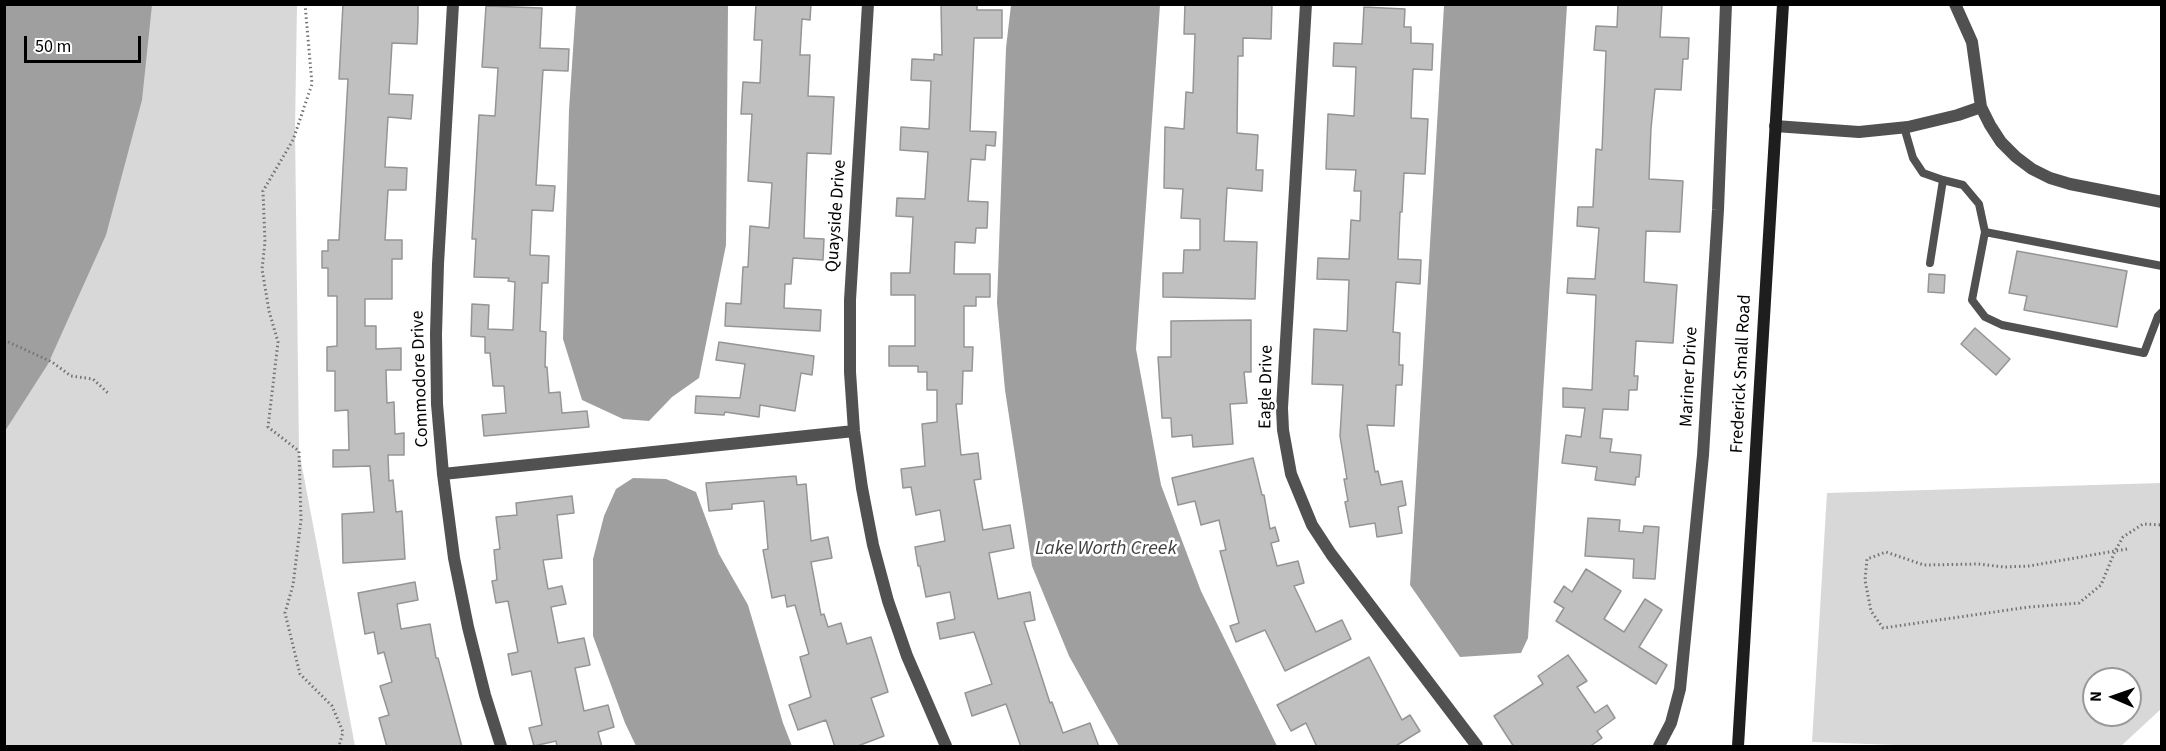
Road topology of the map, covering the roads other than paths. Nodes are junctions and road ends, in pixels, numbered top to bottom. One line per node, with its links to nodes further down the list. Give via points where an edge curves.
1 (453, 4): 17 (street, Commodore Drive, via 436,334)
2 (868, 4): 16 (street, Quayside Drive, via 850,300)
3 (1306, 4): 20 (street, Eagle Drive, via 1282,408 1288,463 1312,525 1331,554)
4 (1726, 4): 21 (street, Mariner Drive, via 1704,455 1680,689 1671,723)
5 (1783, 4): 8 (street, Frederick Small Road)
6 (1955, 4): 7 (street, via 1972,42)
7 (1981, 107): 9 (street); 11 (street, via 2001,142 2032,169 2070,184)
8 (1775, 126): 9 (street, via 1859,132); 22 (street, Frederick Small Road)
9 (1904, 128): 10 (lane, via 1913,158 1923,173)
10 (1943, 180): 12 (lane, via 1963,185 1979,204); 13 (lane)
11 (2162, 202)
12 (1985, 232): 14 (lane); 15 (lane, via 1972,300 1984,317 2002,325 2144,353)
13 (1930, 263)
14 (2162, 266)
15 (2162, 312)
16 (854, 431): 17 (street); 19 (street, Quayside Drive, via 873,545 888,601)
17 (443, 474): 18 (street, Commodore Drive, via 468,627)
18 (501, 747)
19 (946, 747)
20 (1477, 747)
21 (1659, 747)
22 (1738, 747)

